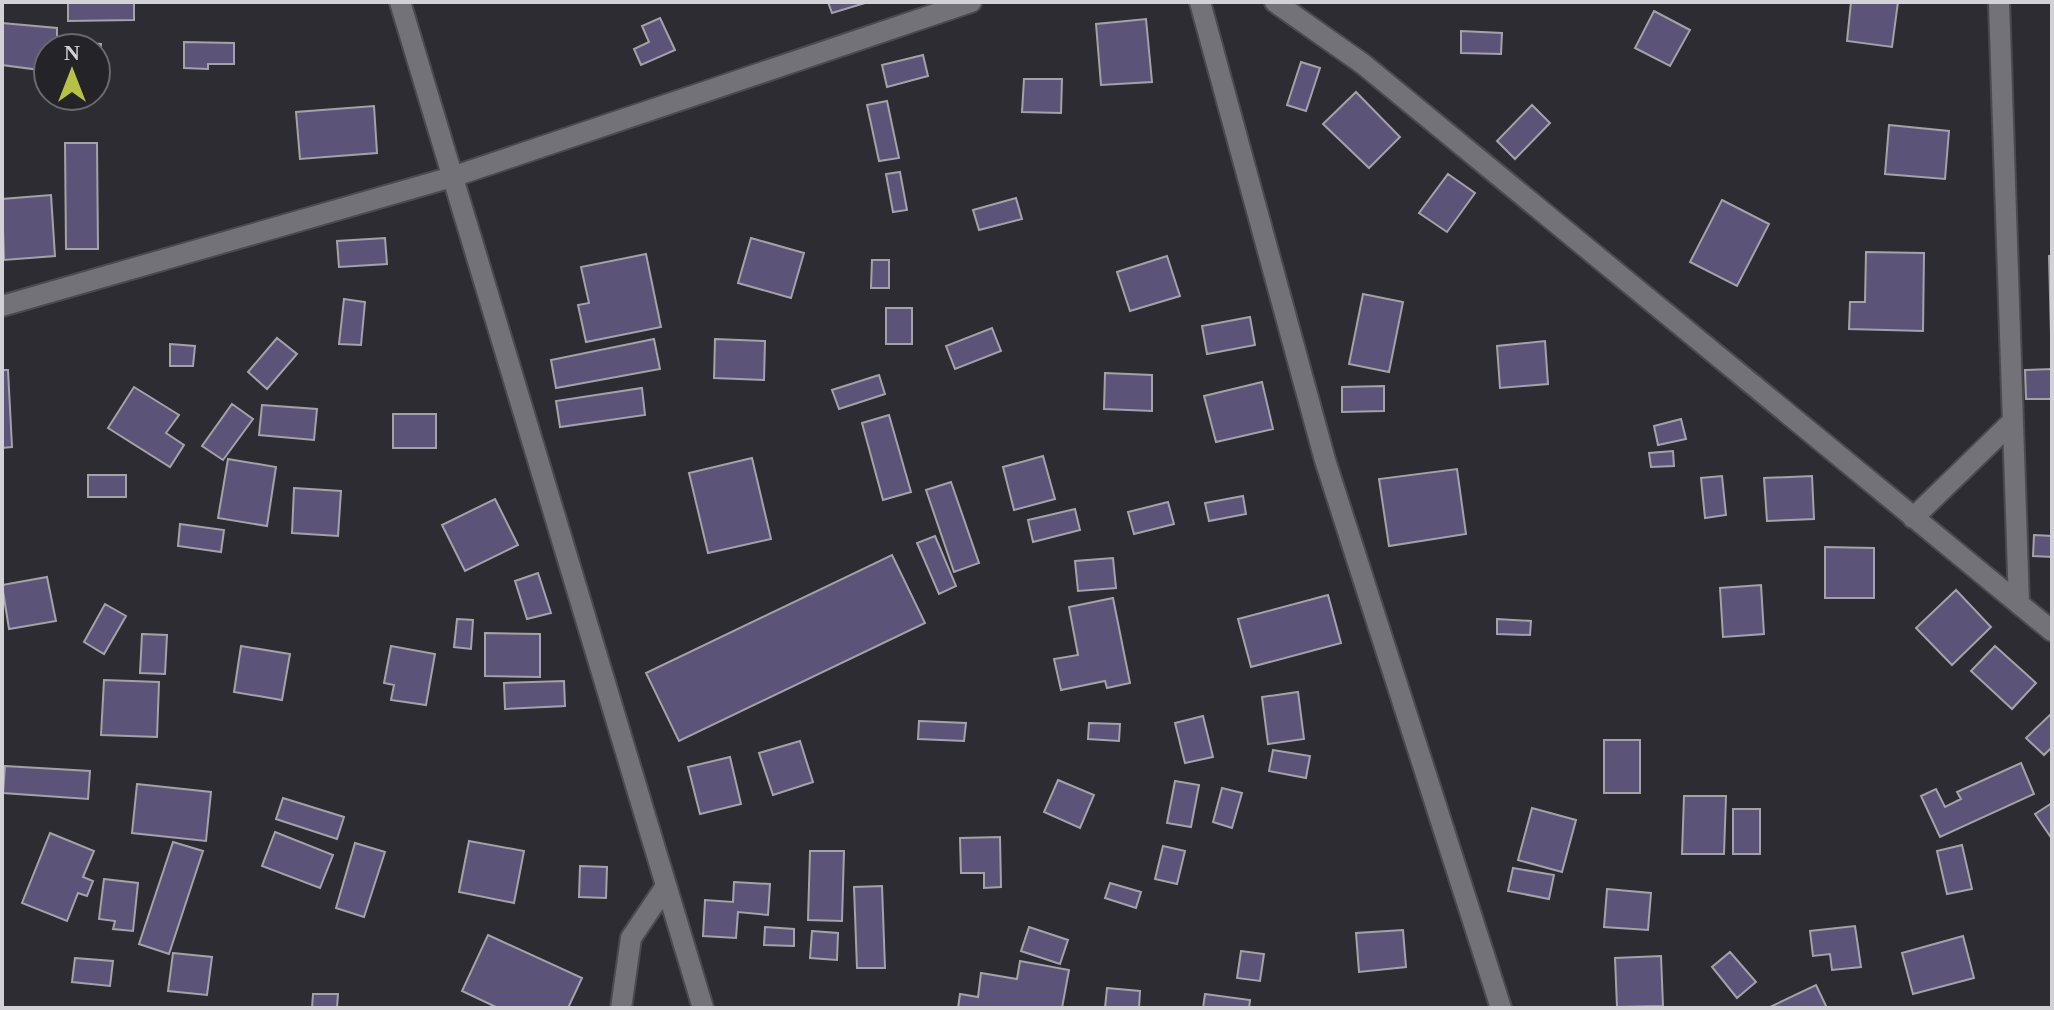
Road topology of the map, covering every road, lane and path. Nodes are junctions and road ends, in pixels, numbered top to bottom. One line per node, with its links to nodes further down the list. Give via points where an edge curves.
1 (400, 2): 6 (street)
2 (971, 2): 6 (street)
3 (1200, 2): 15 (street, via 1325,460)
4 (1275, 2): 9 (street, via 1363,64)
5 (1999, 2): 8 (street)
6 (452, 177): 7 (street); 12 (street)
7 (2, 306)
8 (2013, 421): 9 (street); 10 (street)
9 (1913, 518): 10 (street)
10 (2019, 604): 11 (street)
11 (2052, 631)
12 (666, 886): 13 (street, via 631,938); 14 (street)
13 (621, 1008)
14 (703, 1008)
15 (1501, 1008)

